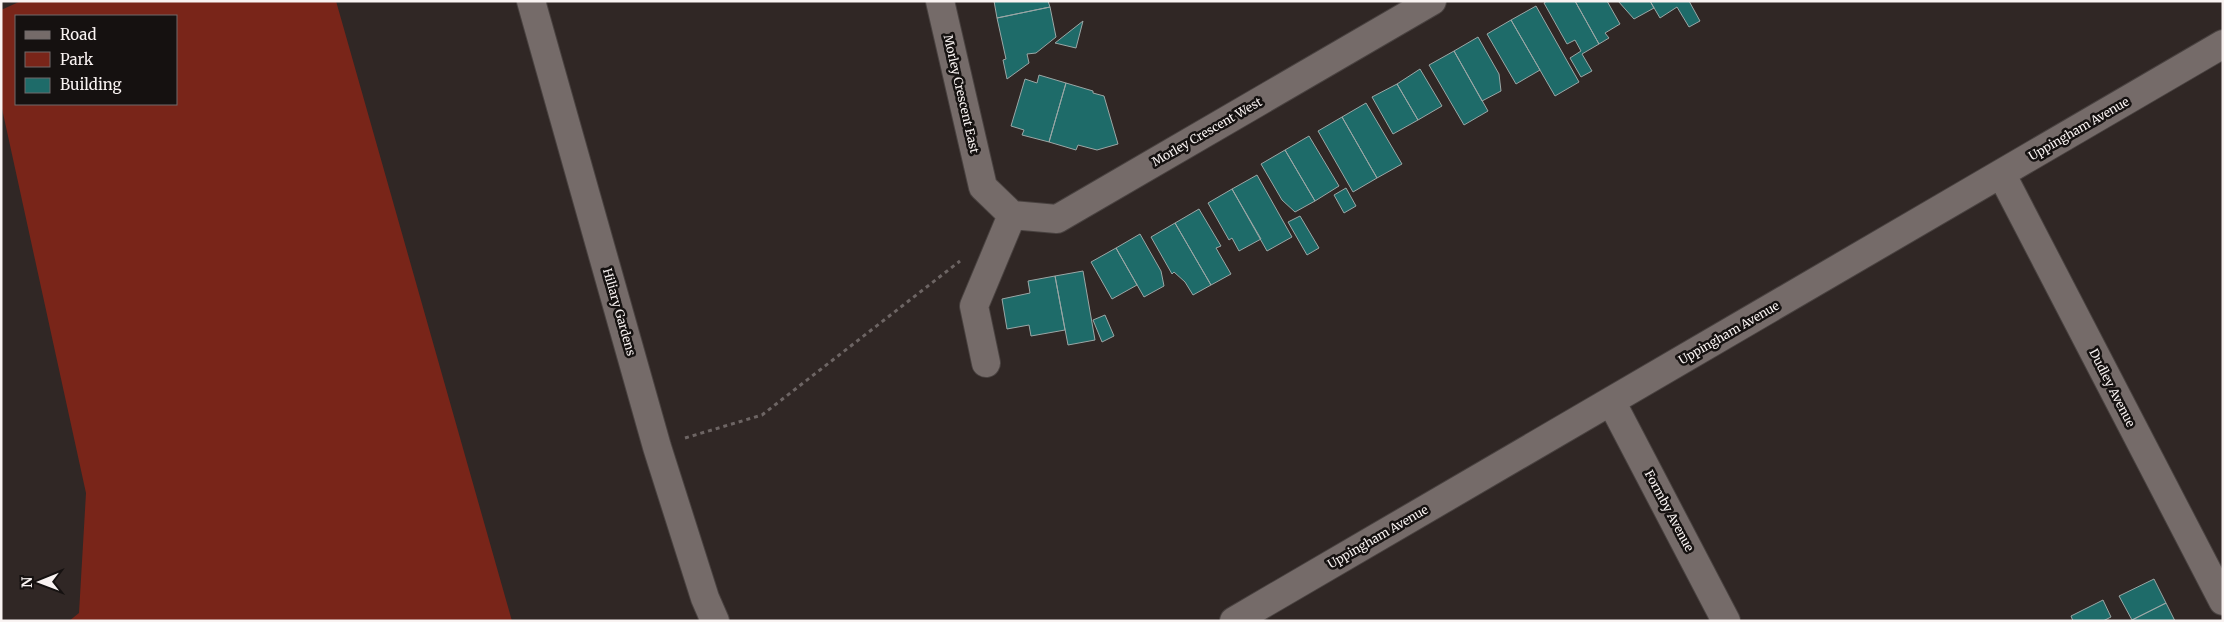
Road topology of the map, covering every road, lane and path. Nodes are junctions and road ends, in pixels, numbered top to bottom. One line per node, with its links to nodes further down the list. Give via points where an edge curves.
1 (531, 1): 9 (street, Hiliary Gardens)
2 (940, 1): 6 (street, Morley Crescent East, via 983,187)
3 (1432, 1): 6 (street, Morley Crescent West, via 1057,219)
4 (2223, 44): 5 (street, Uppingham Avenue)
5 (2002, 174): 8 (street, Uppingham Avenue); 10 (street, Dudley Avenue)
6 (1007, 227): 7 (street, via 974,306); 9 (path, via 762,415)
7 (986, 363)
8 (1611, 400): 12 (street, Uppingham Avenue); 13 (street, Formby Avenue)
9 (657, 447): 11 (street, Hiliary Gardens)
10 (2223, 601)
11 (715, 621)
12 (1234, 621)
13 (1726, 621)

